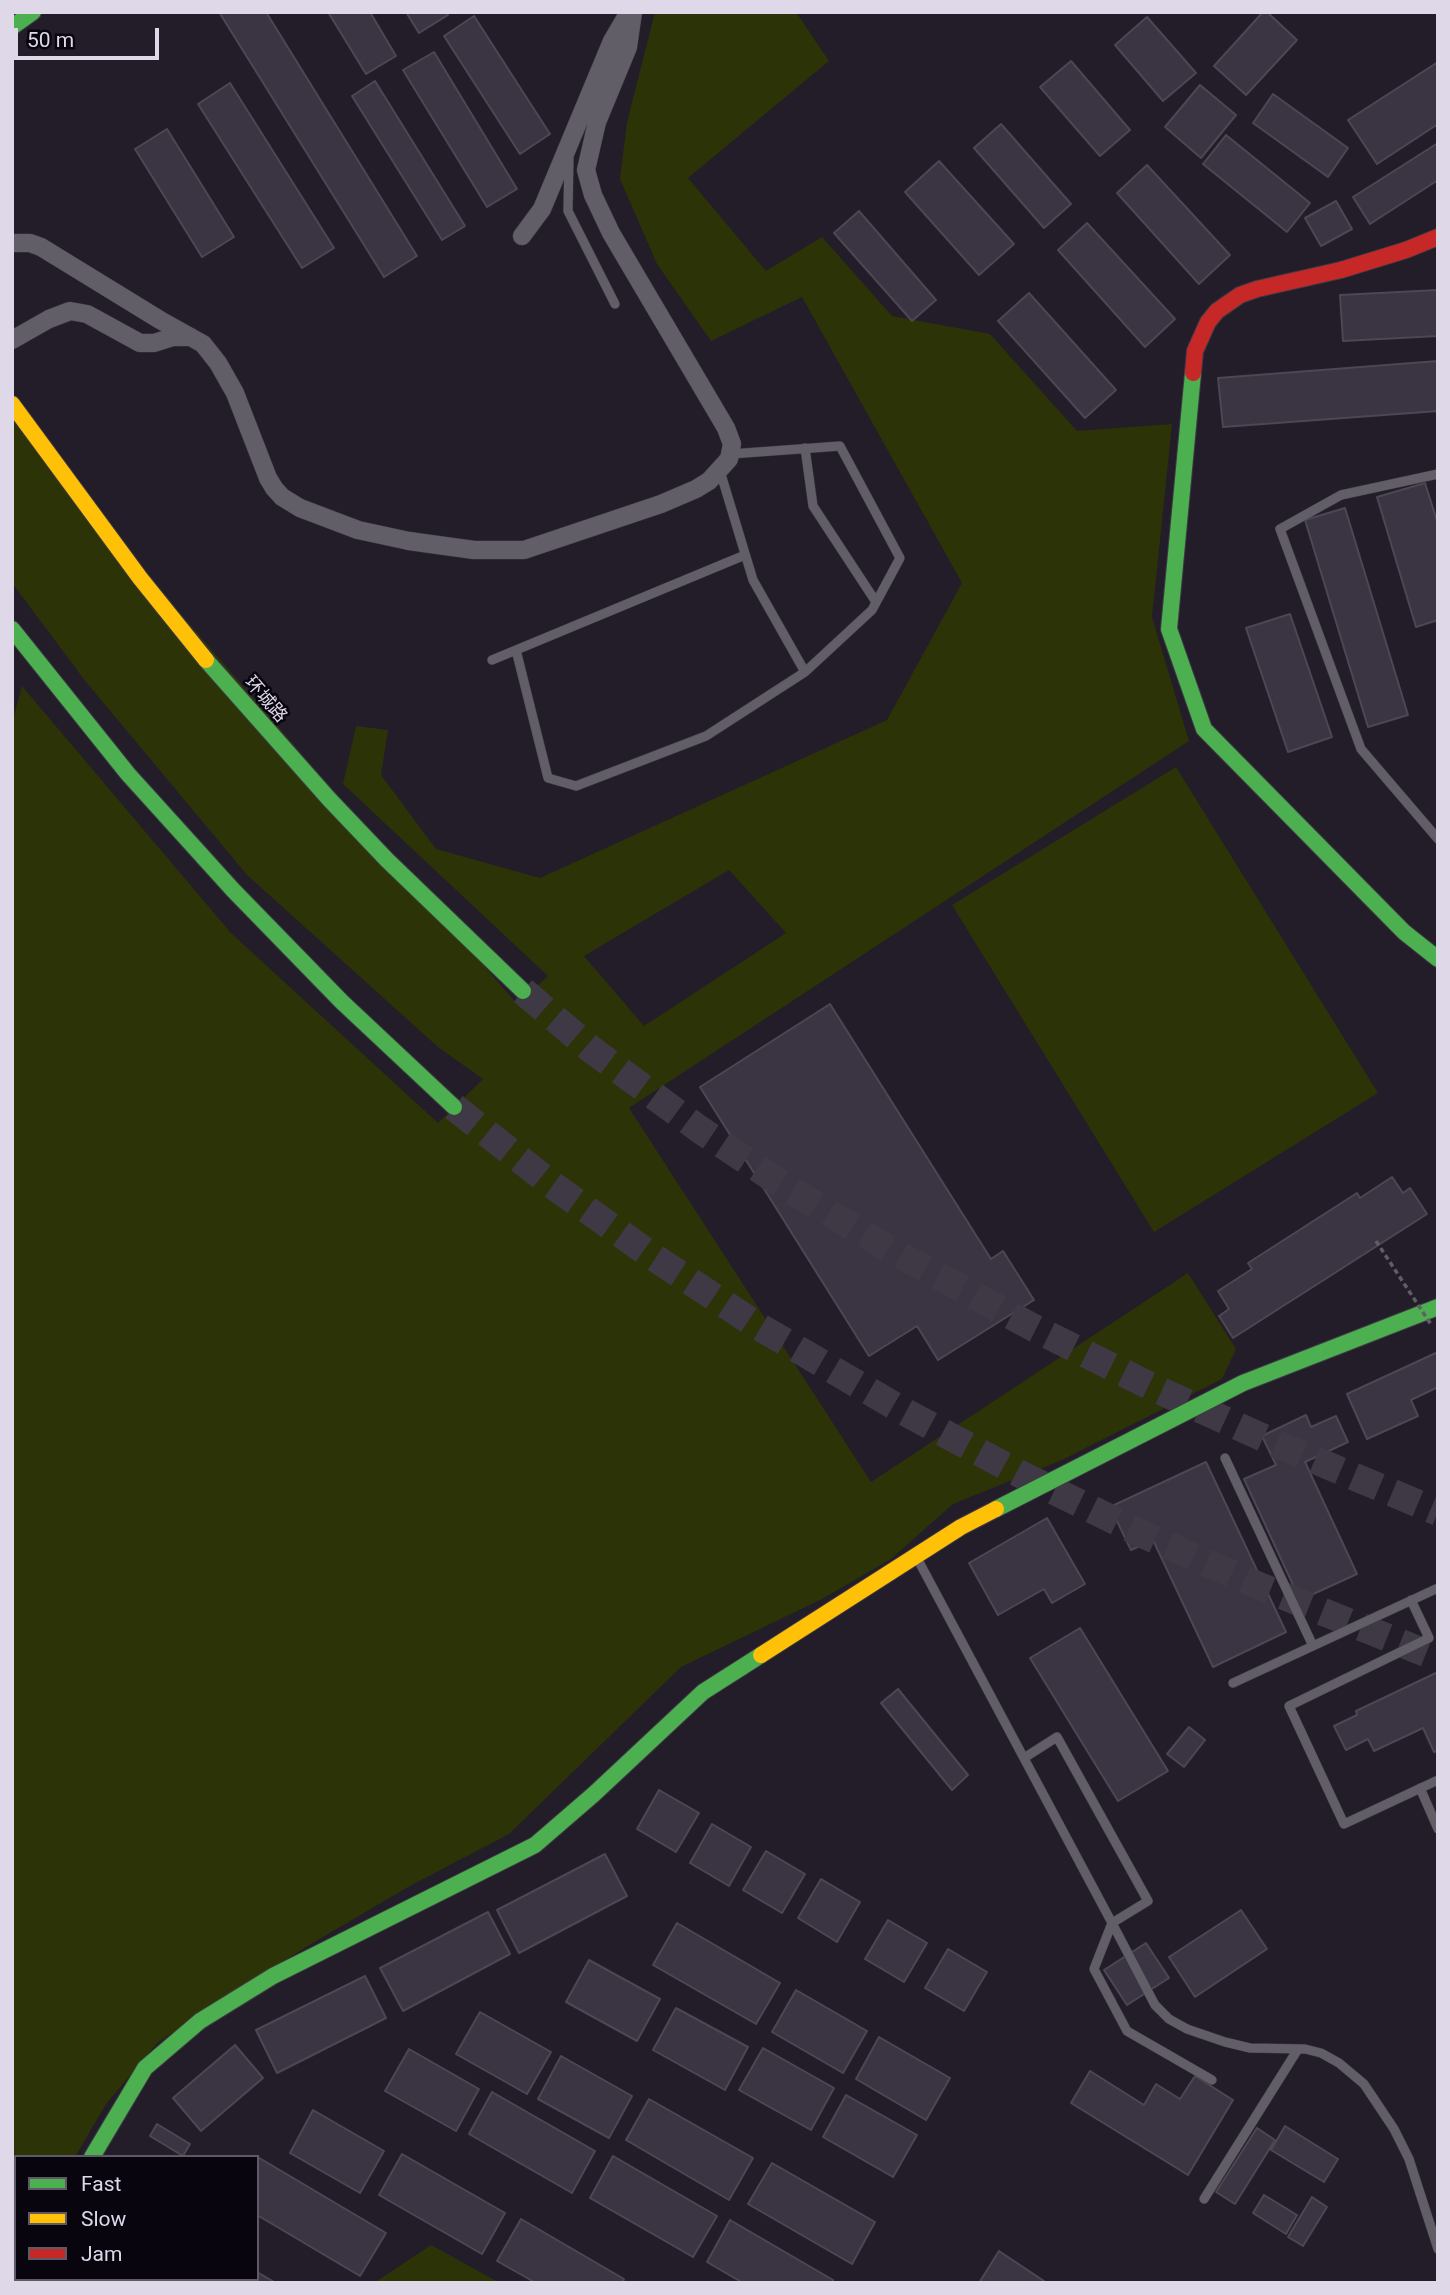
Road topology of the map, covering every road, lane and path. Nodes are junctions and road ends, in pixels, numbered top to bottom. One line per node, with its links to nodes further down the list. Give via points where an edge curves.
1 (33, 12): 3 (street)
2 (631, 12): 4 (street, via 612,41); 13 (street, via 628,47 597,122 586,170 611,233 726,428)
3 (12, 27)
4 (570, 144): 5 (street, via 542,209); 8 (lane, via 568,211)
5 (522, 236)
6 (1438, 237): 23 (street, via 1341,270 1257,289 1228,302 1208,322 1195,351 1169,629 1204,729 1404,932)
7 (12, 243): 9 (street, via 41,247)
8 (615, 304)
9 (195, 338): 10 (street, via 140,343 87,314 70,311); 14 (street, via 218,363 235,393 274,488 300,508 358,530 474,550 524,550 661,504 696,489)
10 (12, 340)
11 (12, 404): 24 (street, 环城路, via 140,578 253,715 387,860)
12 (805, 448): 13 (lane); 17 (lane, via 813,506); 17 (lane, via 840,446 900,558)
13 (731, 454): 14 (street)
14 (720, 471): 16 (lane)
15 (1438, 474): 22 (lane, via 1341,495 1280,529 1361,749)
16 (745, 555): 19 (lane); 21 (lane, via 753,580)
17 (877, 602): 21 (lane)
18 (12, 629): 25 (street, via 120,763 233,890 342,1002)
19 (516, 650): 20 (lane); 21 (lane, via 548,778 576,786 706,736)
20 (492, 660)
21 (805, 672)
22 (1438, 839)
23 (1438, 960)
24 (523, 991)
25 (454, 1107)
26 (1377, 1241): 28 (path, bridge)
27 (1438, 1307): 30 (street, via 1244,1383 961,1527)
28 (1432, 1326)
29 (1224, 1458): 34 (lane)
30 (916, 1556): 36 (lane); 43 (street, via 703,1692 535,1844 273,1976 200,2021 145,2068)
31 (1438, 1588): 32 (lane)
32 (1411, 1600): 33 (lane); 34 (lane)
33 (1433, 1636): 38 (lane, via 1289,1706 1344,1824)
34 (1313, 1646): 35 (lane)
35 (1233, 1683)
36 (1024, 1758): 40 (lane); 40 (lane, via 1057,1737 1148,1901)
37 (1438, 1780): 38 (lane)
38 (1420, 1788): 39 (lane)
39 (1438, 1829)
40 (1112, 1923): 41 (lane, via 1155,2005 1169,2019 1250,2048); 42 (lane, via 1094,1969 1128,2031)
41 (1298, 2049): 44 (lane); 45 (lane, via 1321,2053 1339,2063 1364,2084 1380,2106 1409,2158)
42 (1212, 2080)
43 (93, 2155)
44 (1204, 2199)
45 (1438, 2249)

